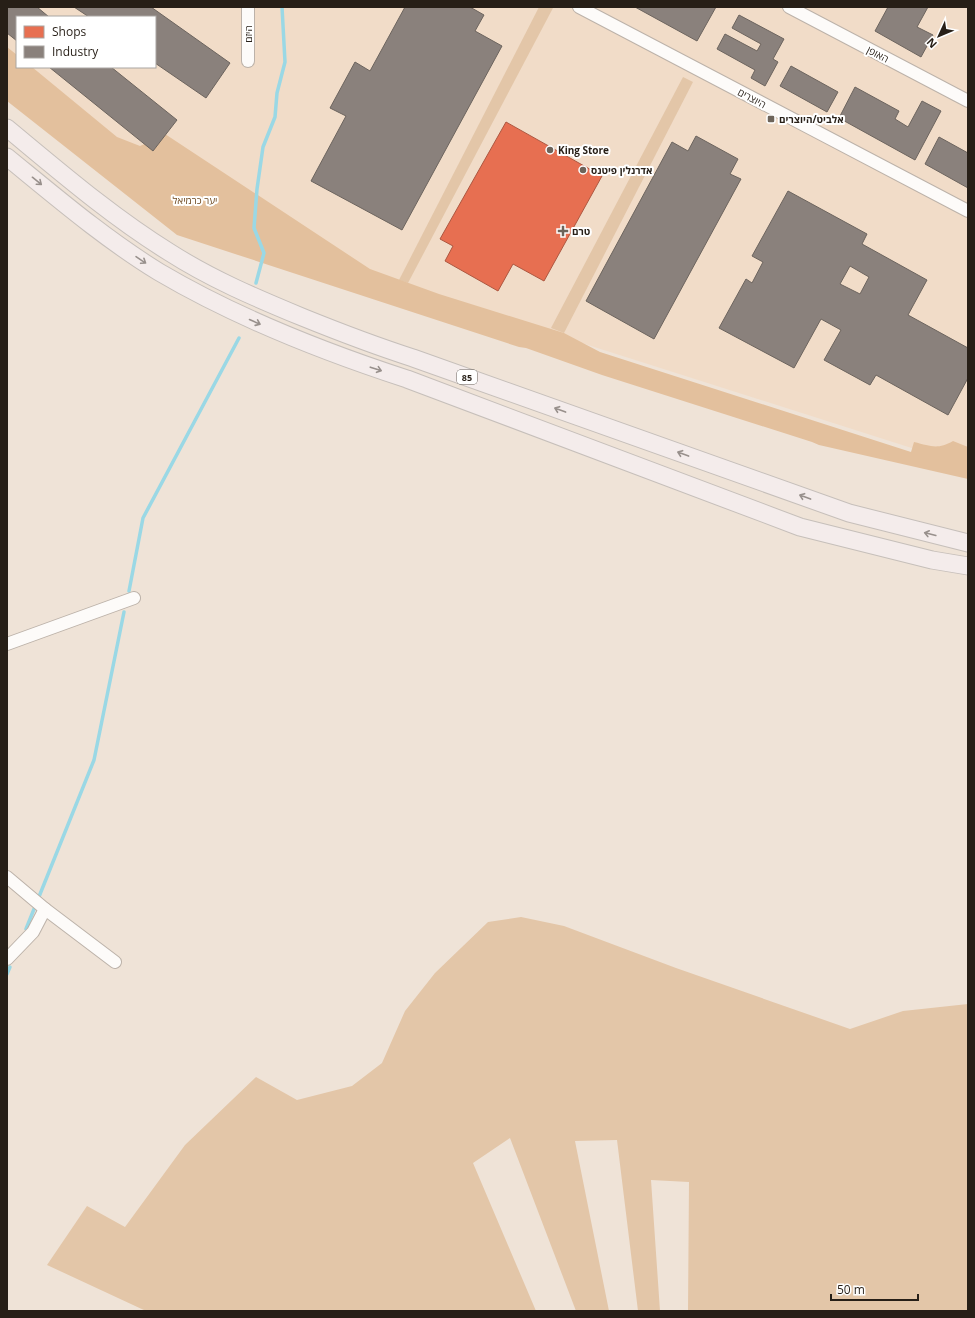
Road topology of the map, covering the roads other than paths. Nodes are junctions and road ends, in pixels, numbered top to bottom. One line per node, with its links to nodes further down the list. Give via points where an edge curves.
1 (248, 7): 4 (street, היזם)
2 (580, 7): 8 (street, היוצרים)
3 (788, 7): 5 (street, האופן)
4 (248, 61)
5 (968, 101)
6 (7, 128): 9 (highway, 85, one-way to 6, via 849,513 369,344 263,302 214,278 130,226)
7 (7, 157): 10 (highway, 85, one-way to 10, via 117,244 204,297 254,322 800,527)
8 (968, 211)
9 (968, 543)
10 (968, 566)
11 (134, 598): 12 (street)
12 (7, 644)
13 (7, 877): 14 (street)
14 (44, 908): 15 (street, via 33,932); 16 (street)
15 (7, 959)
16 (115, 962)

